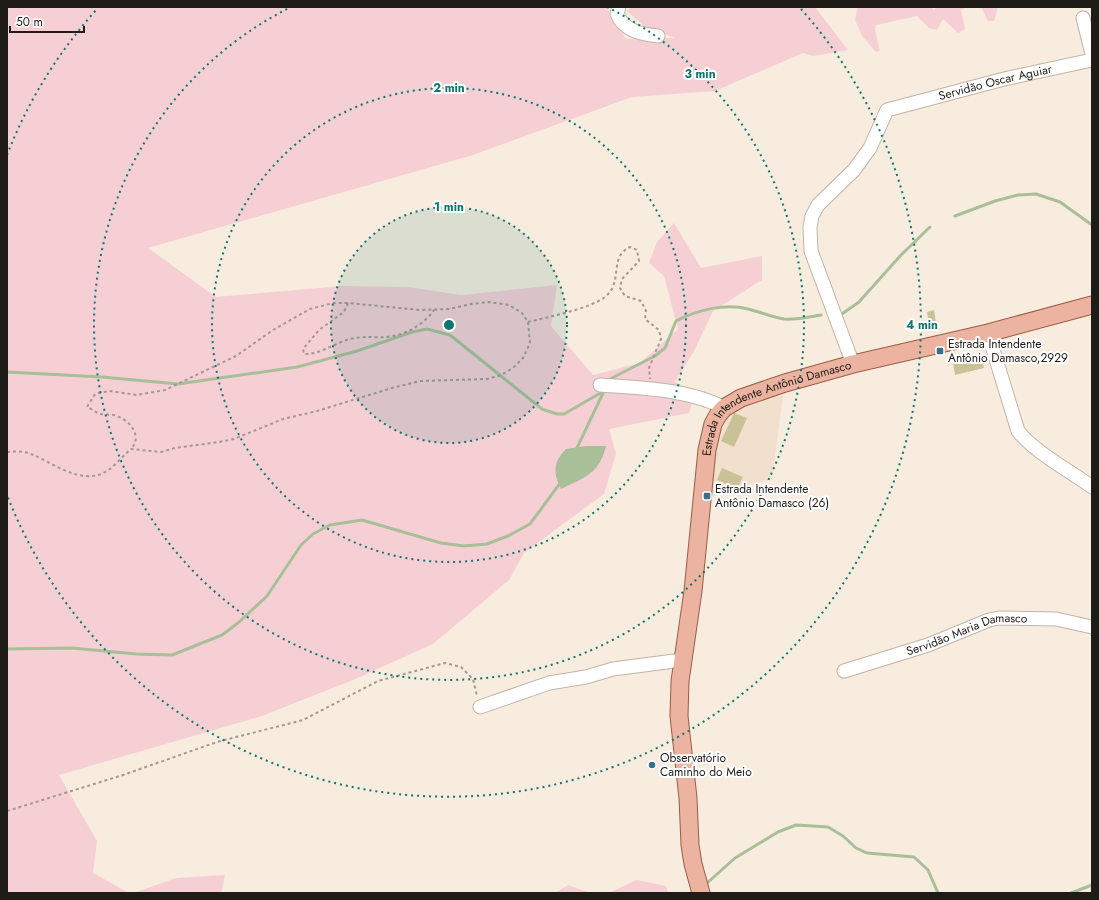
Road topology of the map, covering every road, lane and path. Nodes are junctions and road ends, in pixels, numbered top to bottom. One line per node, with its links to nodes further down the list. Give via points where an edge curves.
1 (619, 7): 3 (street, via 617,14 620,22 630,30)
2 (1083, 18): 4 (street)
3 (658, 36)
4 (1092, 54)
5 (1092, 60): 11 (street, Servidão Oscar Aguiar, via 1004,79 887,110 870,148 854,170 818,206 812,216 810,227 812,251)
6 (348, 303): 8 (path); 8 (path, via 344,312 308,340 303,349 304,354 310,355 363,335 393,336 406,332 419,325); 15 (path, via 333,303 310,309 273,330 236,356 165,390 137,395 109,391 95,394 87,407 101,414 115,415 128,422 136,434 136,444)
7 (1092, 305): 10 (main road, Estrada Intendente Antônio Damasco)
8 (434, 310): 9 (path, via 489,302 509,305 522,313)
9 (528, 322): 13 (path, via 580,308 605,297 615,282 617,261 622,251 630,247 637,250 639,261 622,279 620,288 625,296 641,301 646,311 644,318 659,330 661,339 649,368); 15 (path, via 530,343 523,358 501,375 474,380 420,382 392,388 283,419 234,439 219,442 161,452)
10 (988, 333): 11 (main road, Estrada Intendente Antônio Damasco); 17 (street, via 1018,431 1024,440)
11 (853, 364): 14 (main road, Estrada Intendente Antônio Damasco, via 760,391 732,402)
12 (600, 385): 13 (street)
13 (654, 390): 14 (street, via 702,398)
14 (724, 408): 19 (main road, Estrada Intendente Antônio Damasco, via 713,424 707,450 693,591)
15 (131, 449): 16 (path, via 120,457 111,469 98,475 69,472 30,453)
16 (7, 452)
17 (1092, 487)
18 (1092, 627): 20 (street, Servidão Maria Damasco, via 1056,619 988,620 928,645)
19 (682, 660): 21 (street, via 613,669 586,677 549,683); 23 (main road, Estrada Intendente Antônio Damasco, via 679,716 688,798 690,845)
20 (844, 671)
21 (480, 707): 22 (path, via 473,679 461,667 446,663 378,681 303,720 217,742 124,775)
22 (7, 810)
23 (701, 893)

